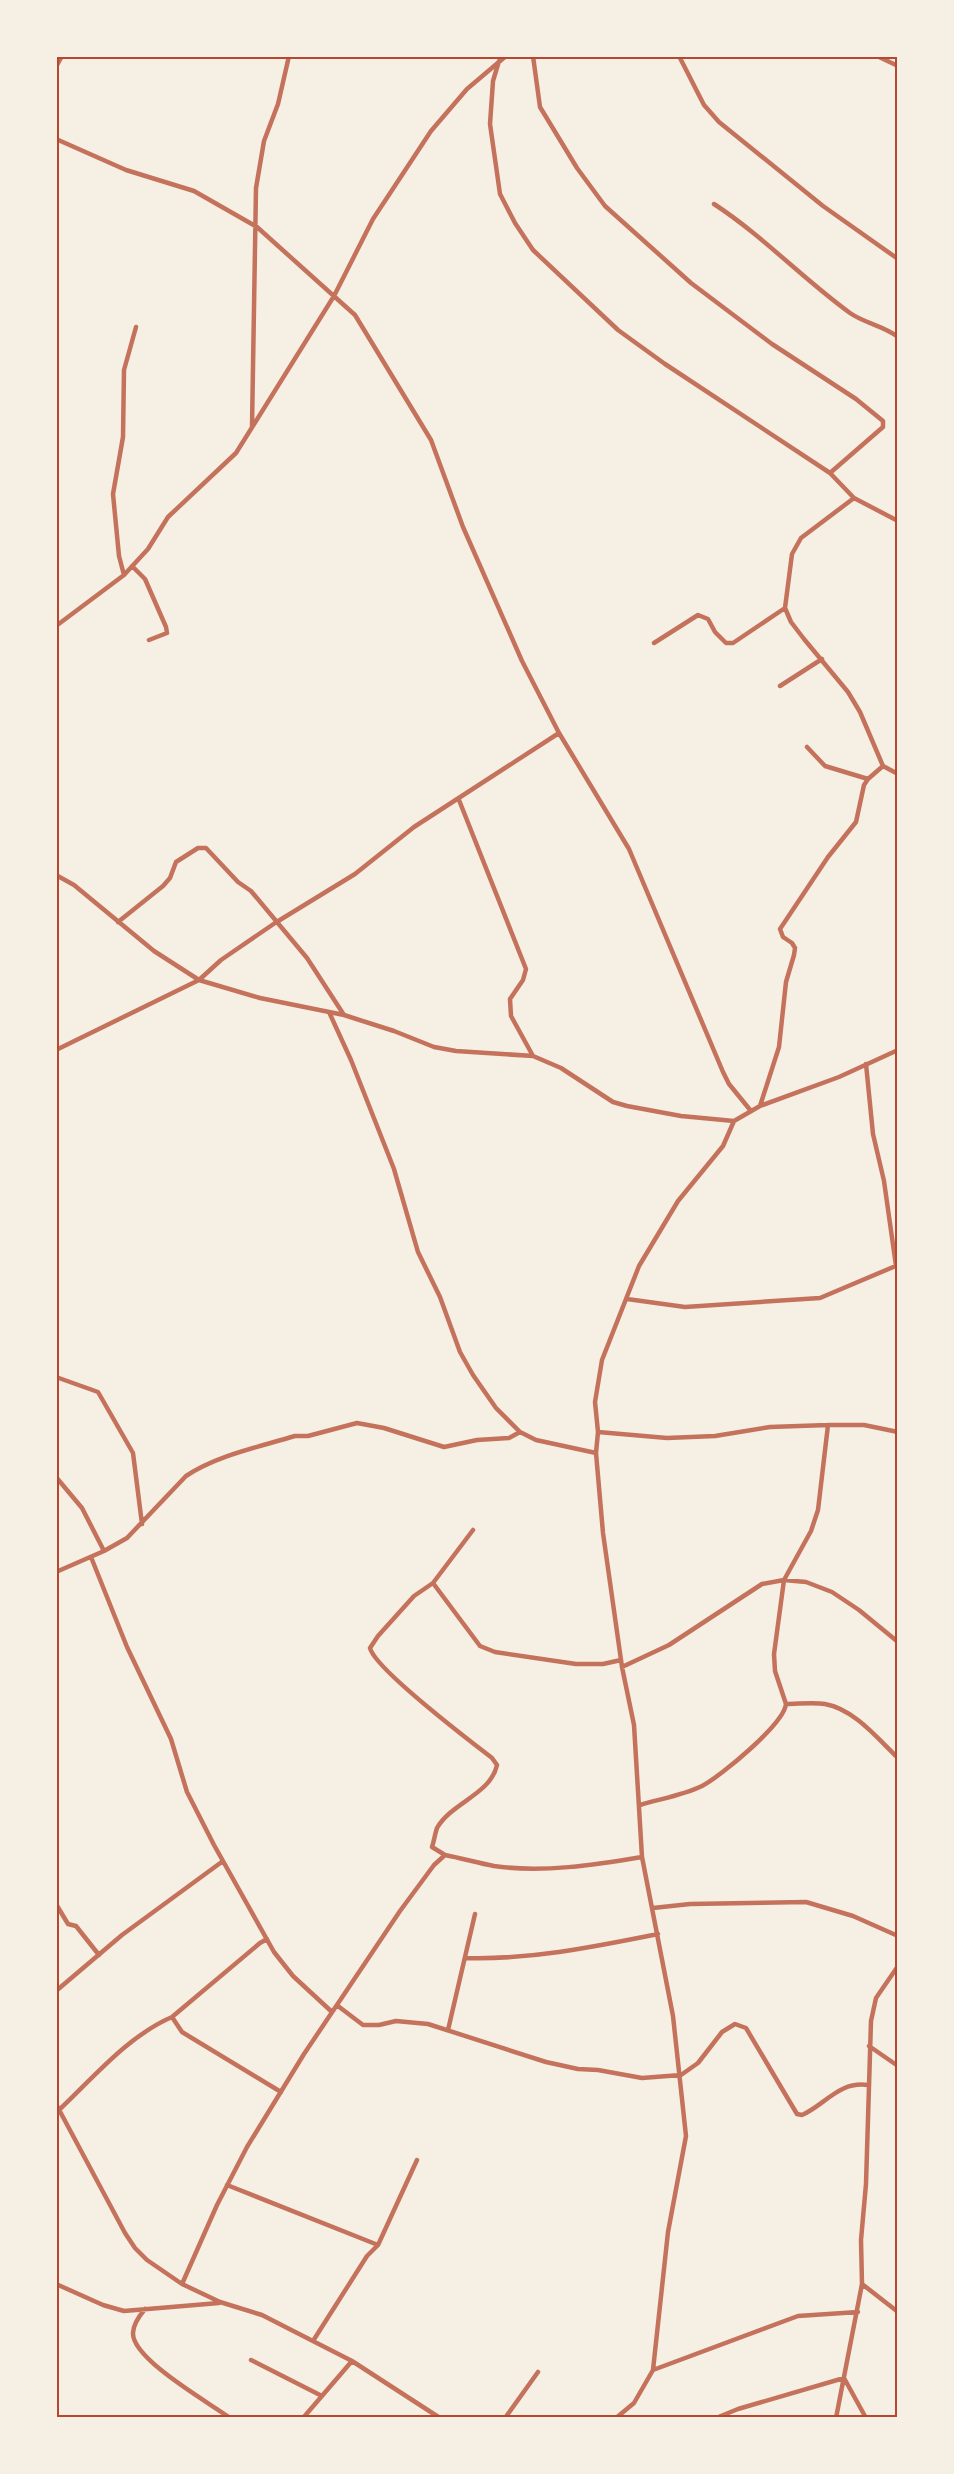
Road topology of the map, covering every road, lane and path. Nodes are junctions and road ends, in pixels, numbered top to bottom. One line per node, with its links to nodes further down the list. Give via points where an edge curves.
1 (62, 56): 9 (street)
2 (289, 56): 12 (street, via 278,104 264,141 256,188)
3 (506, 56): 7 (street)
4 (533, 56): 18 (street, via 540,107 577,168 605,206 691,283 883,421 883,427)
5 (679, 56): 13 (street, via 704,105 719,122 823,206)
6 (877, 56): 8 (street)
7 (500, 58): 14 (street, via 467,89 431,132 373,219); 18 (street, via 490,124 500,194 514,224 533,250 618,330)
8 (898, 66)
9 (56, 67)
10 (56, 139): 12 (street, via 126,170 194,191)
11 (714, 204): 16 (street, via 736,218 852,314)
12 (257, 227): 14 (street); 17 (street, via 252,309)
13 (898, 259)
14 (334, 296): 17 (street); 29 (street, via 355,315 431,440 463,527 522,661)
15 (136, 327): 22 (street, via 124,370 122,437 113,494 118,556)
16 (898, 337)
17 (252, 428): 21 (street, via 236,453 168,517)
18 (830, 474): 19 (street)
19 (854, 498): 20 (street); 23 (street, via 801,538 792,554)
20 (898, 521)
21 (132, 566): 22 (street); 25 (street, via 145,579 166,627 164,636)
22 (124, 575): 24 (street)
23 (785, 608): 26 (street, via 733,643 726,643 708,619 698,615); 27 (street, via 791,622)
24 (56, 626)
25 (149, 640)
26 (654, 643)
27 (822, 659): 28 (street); 31 (street, via 860,712)
28 (780, 686)
29 (559, 733): 34 (street); 46 (street, via 629,849 729,1084)
30 (807, 747): 33 (street, via 826,766)
31 (884, 766): 32 (street); 33 (street)
32 (898, 774)
33 (868, 779): 45 (street, via 858,819 780,929 795,948 786,982 779,1047)
34 (459, 800): 37 (street, via 414,827 355,874); 43 (street, via 526,969 524,980 510,999 511,1016)
35 (56, 874): 36 (street)
36 (118, 922): 37 (street, via 163,886 176,862 198,848 206,848 251,891); 38 (street, via 154,951)
37 (276, 923): 38 (street, via 221,960); 40 (street, via 327,985)
38 (199, 980): 39 (street, via 252,996); 41 (street)
39 (329, 1012): 40 (street); 52 (street, via 394,1169 418,1252 460,1352 488,1397)
40 (344, 1015): 43 (street, via 434,1047)
41 (56, 1050)
42 (898, 1050): 44 (street)
43 (533, 1056): 47 (street, via 561,1068 613,1102 682,1116)
44 (866, 1064): 45 (street); 48 (street, via 873,1134)
45 (760, 1106): 46 (street)
46 (751, 1111): 47 (street)
47 (734, 1120): 49 (street, via 723,1146 678,1201 639,1266)
48 (897, 1266): 49 (street, via 820,1298 685,1307)
49 (627, 1299): 53 (street, via 602,1360 595,1402)
50 (56, 1377): 57 (street, via 98,1392 133,1453)
51 (828, 1425): 53 (street, via 770,1427 715,1436 667,1438); 54 (street, via 864,1425); 62 (street, via 818,1510 811,1531)
52 (520, 1432): 55 (street, via 536,1440); 57 (street, via 509,1438 444,1447 357,1423 308,1436 295,1436 198,1468 186,1476)
53 (598, 1432): 55 (street)
54 (898, 1432)
55 (596, 1453): 65 (street, via 608,1578)
56 (56, 1477): 59 (street, via 82,1508)
57 (142, 1524): 59 (street, via 127,1538)
58 (473, 1530): 63 (street)
59 (104, 1551): 60 (street)
60 (91, 1557): 61 (street); 72 (street, via 126,1647 171,1739 187,1792)
61 (56, 1572)
62 (784, 1580): 64 (street, via 806,1582 832,1592); 66 (street, via 762,1584 669,1645); 67 (street, via 774,1654 775,1672)
63 (433, 1583): 65 (street, via 480,1646 495,1652 576,1664); 70 (street, via 414,1596 370,1648 372,1655 392,1677 497,1765 483,1786 446,1817 437,1829 432,1847)
64 (898, 1642)
65 (621, 1660): 66 (street)
66 (622, 1666): 69 (street, via 634,1725)
67 (786, 1704): 68 (street, via 836,1707 870,1731); 69 (street, via 777,1722 742,1758 702,1786)
68 (898, 1758)
69 (640, 1805): 71 (street)
70 (445, 1854): 71 (street, via 495,1866 533,1867 586,1867); 83 (street, via 400,1911)
71 (642, 1857): 74 (street)
72 (223, 1862): 78 (street); 79 (street)
73 (56, 1904): 79 (street, via 68,1924 76,1926)
74 (652, 1908): 76 (street); 77 (street, via 690,1904 806,1902 853,1916)
75 (474, 1914): 80 (street)
76 (658, 1934): 80 (street, via 543,1955); 89 (street)
77 (898, 1936)
78 (267, 1939): 84 (street, via 294,1976); 85 (street)
79 (99, 1955): 82 (street)
80 (465, 1958): 86 (street)
81 (898, 1966): 87 (street, via 876,1998)
82 (56, 1991)
83 (338, 2006): 84 (street); 86 (street, via 363,2025 396,2020)
84 (332, 2012): 91 (street)
85 (172, 2017): 91 (street, via 182,2032); 93 (street, via 156,2023 120,2052)
86 (448, 2030): 89 (street, via 578,2069 642,2078)
87 (869, 2046): 88 (street); 90 (street)
88 (898, 2066)
89 (681, 2076): 90 (street, via 698,2063 722,2032 735,2024 746,2028 797,2114 802,2116 810,2112 847,2086 856,2083); 107 (street, via 686,2136 668,2232)
90 (868, 2085): 99 (street)
91 (281, 2092): 95 (street)
92 (56, 2104): 93 (street)
93 (60, 2110): 98 (street, via 135,2248)
94 (417, 2160): 96 (street)
95 (227, 2186): 96 (street); 98 (street)
96 (378, 2245): 104 (street)
97 (56, 2284): 101 (street, via 124,2311)
98 (182, 2284): 100 (street)
99 (862, 2284): 102 (street); 103 (street)
100 (220, 2302): 101 (street); 104 (street, via 262,2315)
101 (145, 2309): 111 (street, via 132,2332 136,2347 154,2365)
102 (858, 2312): 107 (street, via 798,2316); 109 (street)
103 (898, 2312)
104 (313, 2341): 106 (street)
105 (251, 2360): 110 (street)
106 (352, 2361): 110 (street); 113 (street)
107 (653, 2370): 115 (street, via 634,2403)
108 (538, 2372): 114 (street)
109 (844, 2378): 116 (street); 117 (street); 118 (street)
110 (320, 2395): 112 (street)
111 (230, 2418)
112 (303, 2418)
113 (440, 2418)
114 (505, 2418)
115 (616, 2418)
116 (716, 2418)
117 (836, 2418)
118 (866, 2418)

